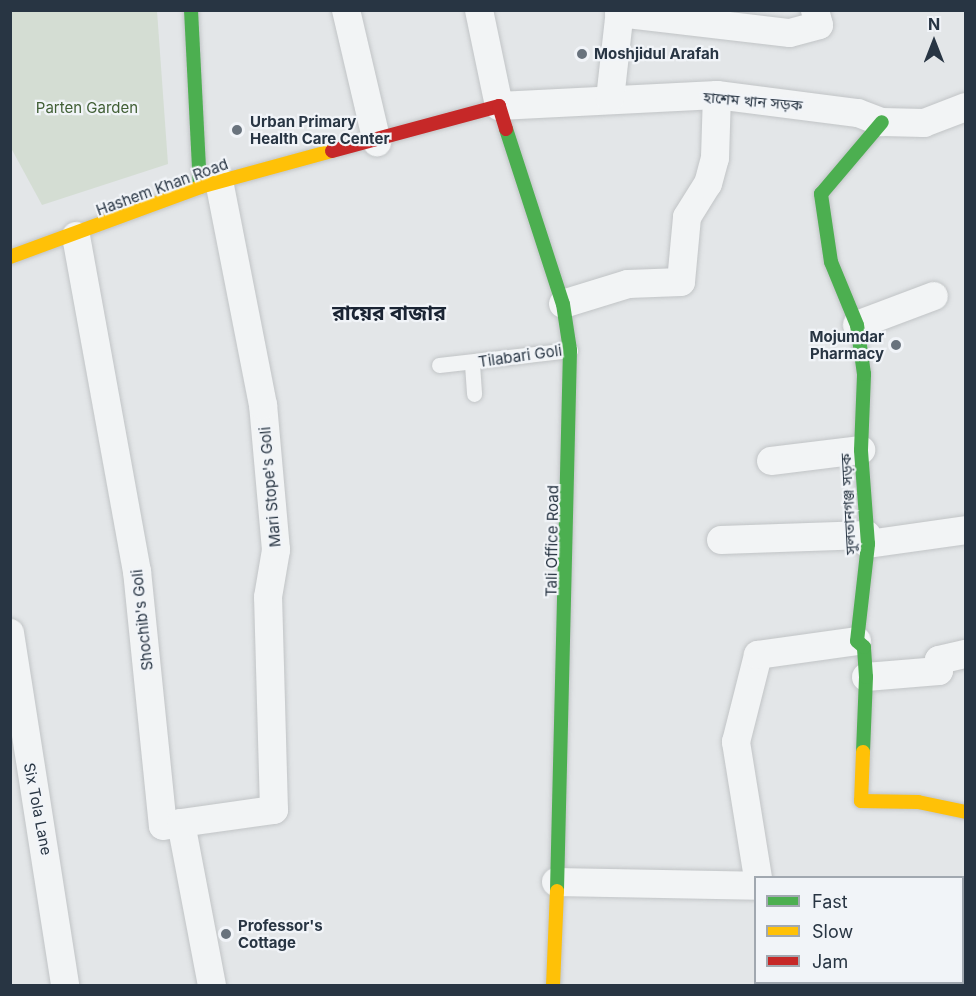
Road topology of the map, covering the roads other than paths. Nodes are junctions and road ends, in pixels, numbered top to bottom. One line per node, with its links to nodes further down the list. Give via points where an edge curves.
1 (191, 10): 12 (street)
2 (346, 10): 11 (street)
3 (479, 10): 8 (street)
4 (815, 10): 5 (street, via 819,25 790,33)
5 (620, 12): 7 (street)
6 (717, 95): 7 (street, হাশেম খান সড়ক); 10 (street, হাশেম খান সড়ক, via 858,113); 16 (street, via 715,158 708,184 687,217 681,282 628,284)
7 (610, 99): 8 (street, হাশেম খান সড়ক)
8 (499, 106): 11 (street, Hashem Khan Road); 16 (street, Tali Office Road)
9 (966, 106): 10 (street, হাশেম খান সড়ক, via 924,123)
10 (882, 122): 17 (street, সুলতানগঞ্জ সড়ক, via 821,194 831,262)
11 (377, 142): 12 (street, Hashem Khan Road)
12 (210, 184): 13 (street, Hashem Khan Road); 32 (street, Mari Stope's Goli, via 263,405 275,539 267,597 274,810)
13 (76, 236): 14 (street, Hashem Khan Road); 32 (street, Shochib's Goli, via 137,572 163,826)
14 (11, 254)
15 (934, 296): 17 (street)
16 (563, 304): 18 (street, Tali Office Road)
17 (857, 325): 22 (street, সুলতানগঞ্জ সড়ক, via 864,374)
18 (570, 350): 19 (lane, Tilabari Goli); 34 (street, Tali Office Road, via 564,749)
19 (472, 364): 20 (lane, Tilabari Goli); 21 (lane, Tilabari Goli)
20 (440, 365)
21 (474, 394)
22 (861, 450): 23 (street); 25 (street, সুলতানগঞ্জ সড়ক)
23 (771, 461)
24 (966, 530): 25 (street)
25 (868, 539): 26 (street); 28 (street, সুলতানগঞ্জ সড়ক)
26 (721, 540)
27 (10, 633): 36 (street, Six Tola Lane)
28 (857, 641): 30 (street, সুলতানগঞ্জ সড়ক, via 864,647); 33 (street, via 758,655 736,742)
29 (966, 654): 30 (street, via 939,660 939,671)
30 (866, 677): 31 (street, সুলতানগঞ্জ সড়ক, via 861,801 918,802)
31 (966, 813)
32 (181, 823): 37 (street)
33 (758, 876)
34 (556, 882): 35 (street); 38 (street, Tali Office Road)
35 (754, 886)
36 (65, 986)
37 (212, 986)
38 (553, 986)

